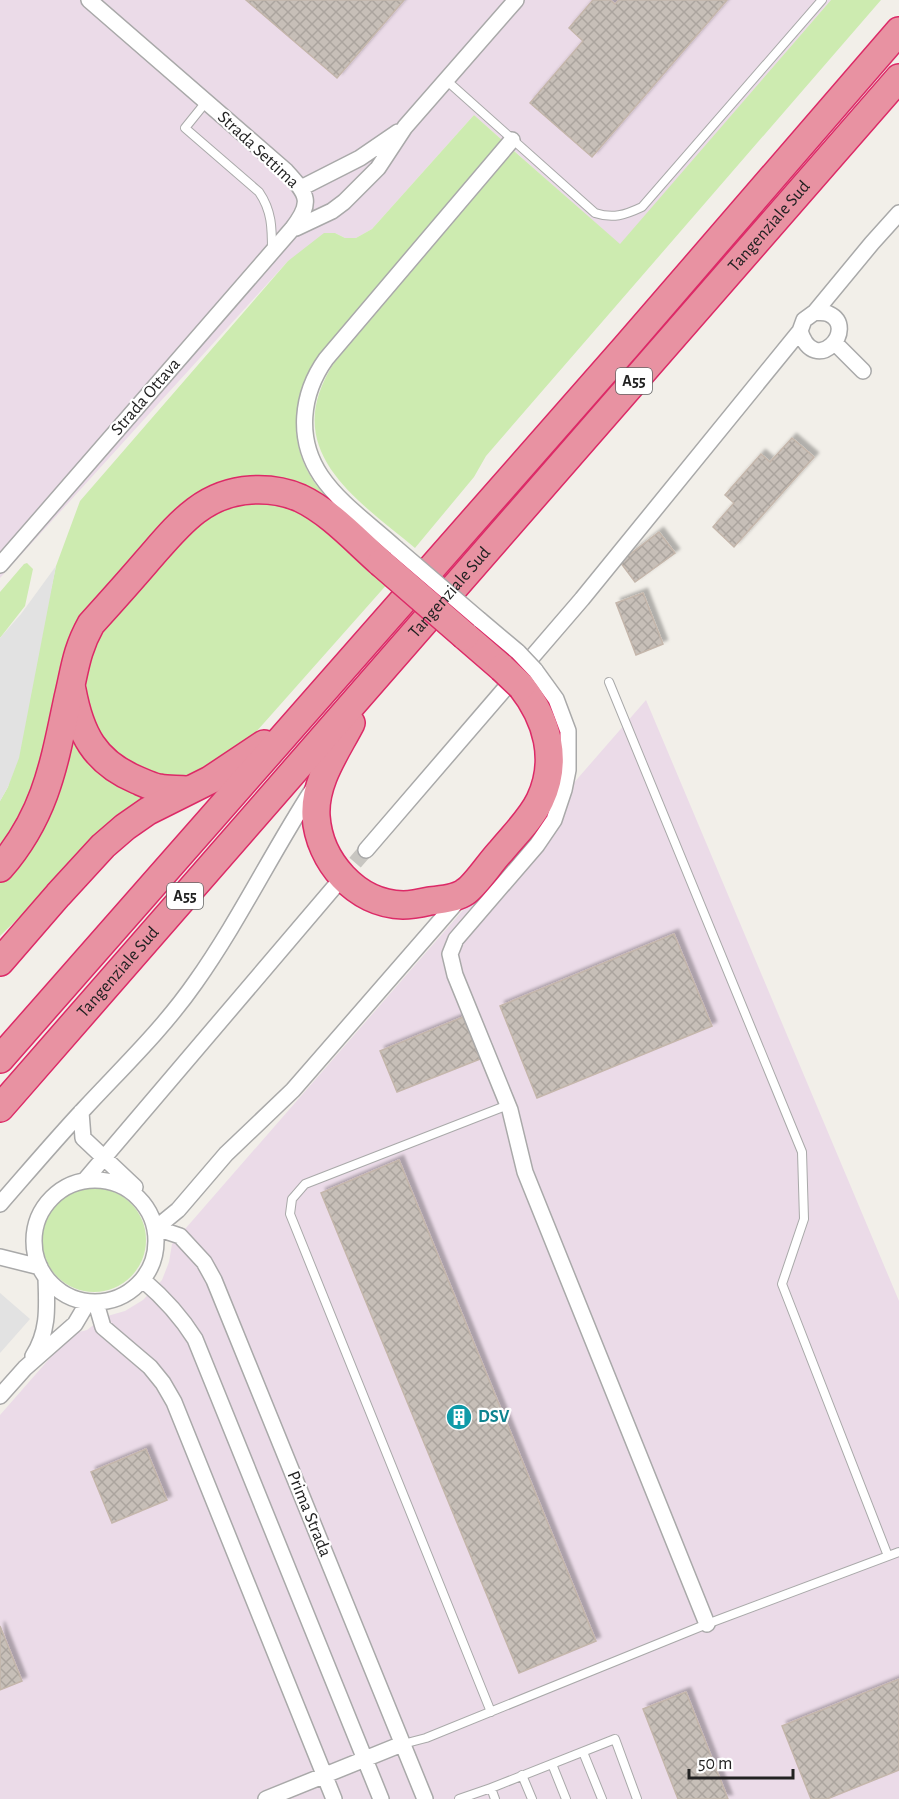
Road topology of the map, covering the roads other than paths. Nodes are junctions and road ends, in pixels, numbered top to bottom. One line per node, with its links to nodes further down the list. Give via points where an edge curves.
1 (89, 0): 7 (street, Strada Settima)
2 (516, 0): 6 (street, Strada Ottava)
3 (822, 0): 9 (lane, via 642,207 628,214 608,217 595,213)
4 (899, 31): 24 (highway, Tangenziale Sud / A55)
5 (899, 78): 23 (highway, Tangenziale Sud / A55)
6 (446, 80): 8 (street, Strada Ottava); 9 (lane)
7 (206, 102): 10 (street, Strada Settima, via 286,171); 13 (lane, Strada Settima, via 185,128 259,192 272,219)
8 (405, 127): 10 (street, Strada Ottava); 12 (street, Strada Ottava, via 378,168 344,202)
9 (512, 140): 18 (street, via 326,358 309,389 304,419 312,460 321,477)
10 (304, 194): 12 (street, Strada Ottava, via 304,214)
11 (899, 213): 14 (street)
12 (292, 230): 13 (street, Strada Ottava)
13 (272, 253): 19 (street, Strada Ottava)
14 (815, 312): 15 (street, via 804,320); 16 (street, via 829,314 835,320 839,336)
15 (800, 331): 16 (street, via 812,349 824,350); 27 (street, via 582,599)
16 (835, 343): 17 (street)
17 (863, 370)
18 (388, 555): 20 (highway, bridge); 22 (highway, via 298,497 265,489 218,496 188,516 92,624 81,643)
19 (0, 565)
20 (519, 669): 30 (highway, via 544,726 549,753 546,782 530,816); 35 (street, via 556,699 568,731 564,790 554,820 537,845 456,939 450,954 454,975)
21 (609, 682): 51 (lane, via 802,1152 804,1220 782,1284)
22 (72, 684): 26 (highway, via 76,712 98,754 125,775 157,788); 28 (highway, via 44,796 20,842)
23 (371, 684): 25 (highway); 36 (highway, Tangenziale Sud / A55)
24 (293, 725): 26 (highway, via 210,780); 34 (highway, Tangenziale Sud / A55)
25 (325, 771): 30 (highway, via 316,814 319,837 344,880 369,896 404,905); 37 (street, via 194,985)
26 (187, 790): 31 (highway, via 125,827)
27 (366, 850)
28 (0, 868)
29 (336, 885): 38 (street)
30 (465, 893): 43 (street, via 292,1090)
31 (58, 895): 32 (street); 33 (highway)
32 (0, 942)
33 (0, 962)
34 (0, 1059)
35 (508, 1106): 52 (street, via 525,1172); 53 (lane, via 306,1184 292,1199 290,1214)
36 (0, 1108)
37 (81, 1112): 38 (street, via 82,1138); 41 (street)
38 (105, 1159): 39 (street); 40 (street)
39 (85, 1180): 42 (street, via 118,1183 137,1195); 45 (street, via 67,1186 40,1212 34,1249)
40 (133, 1185): 42 (street); 43 (street, Prima Strada)
41 (0, 1204)
42 (150, 1212): 43 (street)
43 (161, 1224): 46 (street, via 155,1256); 54 (street, Prima Strada, via 180,1236 204,1262 214,1280)
44 (0, 1257): 45 (street)
45 (43, 1273): 47 (street, via 58,1290); 48 (street, via 47,1312 42,1343)
46 (143, 1280): 47 (street, via 122,1296); 56 (street, via 182,1318 195,1339)
47 (92, 1302): 48 (street, via 75,1324); 58 (street, via 103,1327 150,1367 174,1402)
48 (25, 1368): 49 (street)
49 (0, 1396)
50 (899, 1552): 51 (lane)
51 (888, 1556): 52 (lane)
52 (707, 1624): 53 (lane)
53 (491, 1712): 54 (lane)
54 (402, 1744): 56 (street); 64 (street, Prima Strada)
55 (583, 1752): 57 (lane); 69 (lane); 70 (lane, via 615,1739)
56 (365, 1759): 58 (street); 63 (street)
57 (552, 1764): 59 (lane); 68 (lane)
58 (325, 1775): 61 (street); 62 (street)
59 (522, 1775): 60 (lane); 67 (lane)
60 (490, 1788): 65 (lane); 66 (lane)
61 (266, 1799)
62 (334, 1799)
63 (381, 1799)
64 (425, 1799)
65 (459, 1799)
66 (495, 1799)
67 (532, 1799)
68 (566, 1799)
69 (602, 1799)
70 (637, 1799)

